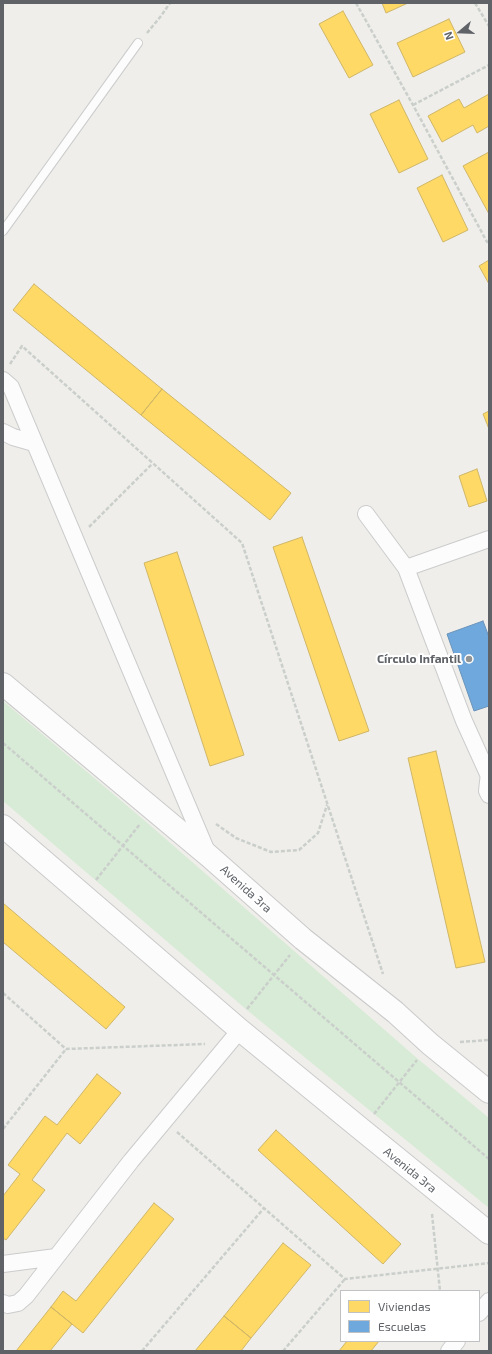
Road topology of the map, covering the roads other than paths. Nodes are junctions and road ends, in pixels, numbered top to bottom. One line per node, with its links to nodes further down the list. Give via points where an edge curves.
1 (138, 43): 2 (lane)
2 (3, 231)
3 (5, 374): 5 (street)
4 (3, 432): 5 (street)
5 (34, 443): 13 (street)
6 (366, 514): 8 (street)
7 (489, 539): 8 (street)
8 (406, 568): 10 (street, via 464,721)
9 (3, 684): 13 (main road, Avenida 3ra)
10 (488, 773): 11 (street)
11 (489, 795)
12 (3, 826): 14 (main road, Avenida 3ra)
13 (209, 856): 15 (main road, Avenida 3ra, via 303,939 395,1012)
14 (235, 1033): 16 (main road, Avenida 3ra); 17 (street)
15 (489, 1092)
16 (489, 1233)
17 (56, 1257): 18 (street); 20 (street, via 18,1303)
18 (3, 1264)
19 (489, 1301): 21 (street)
20 (3, 1303)
21 (480, 1312)
22 (456, 1342): 23 (street)
23 (449, 1351)

